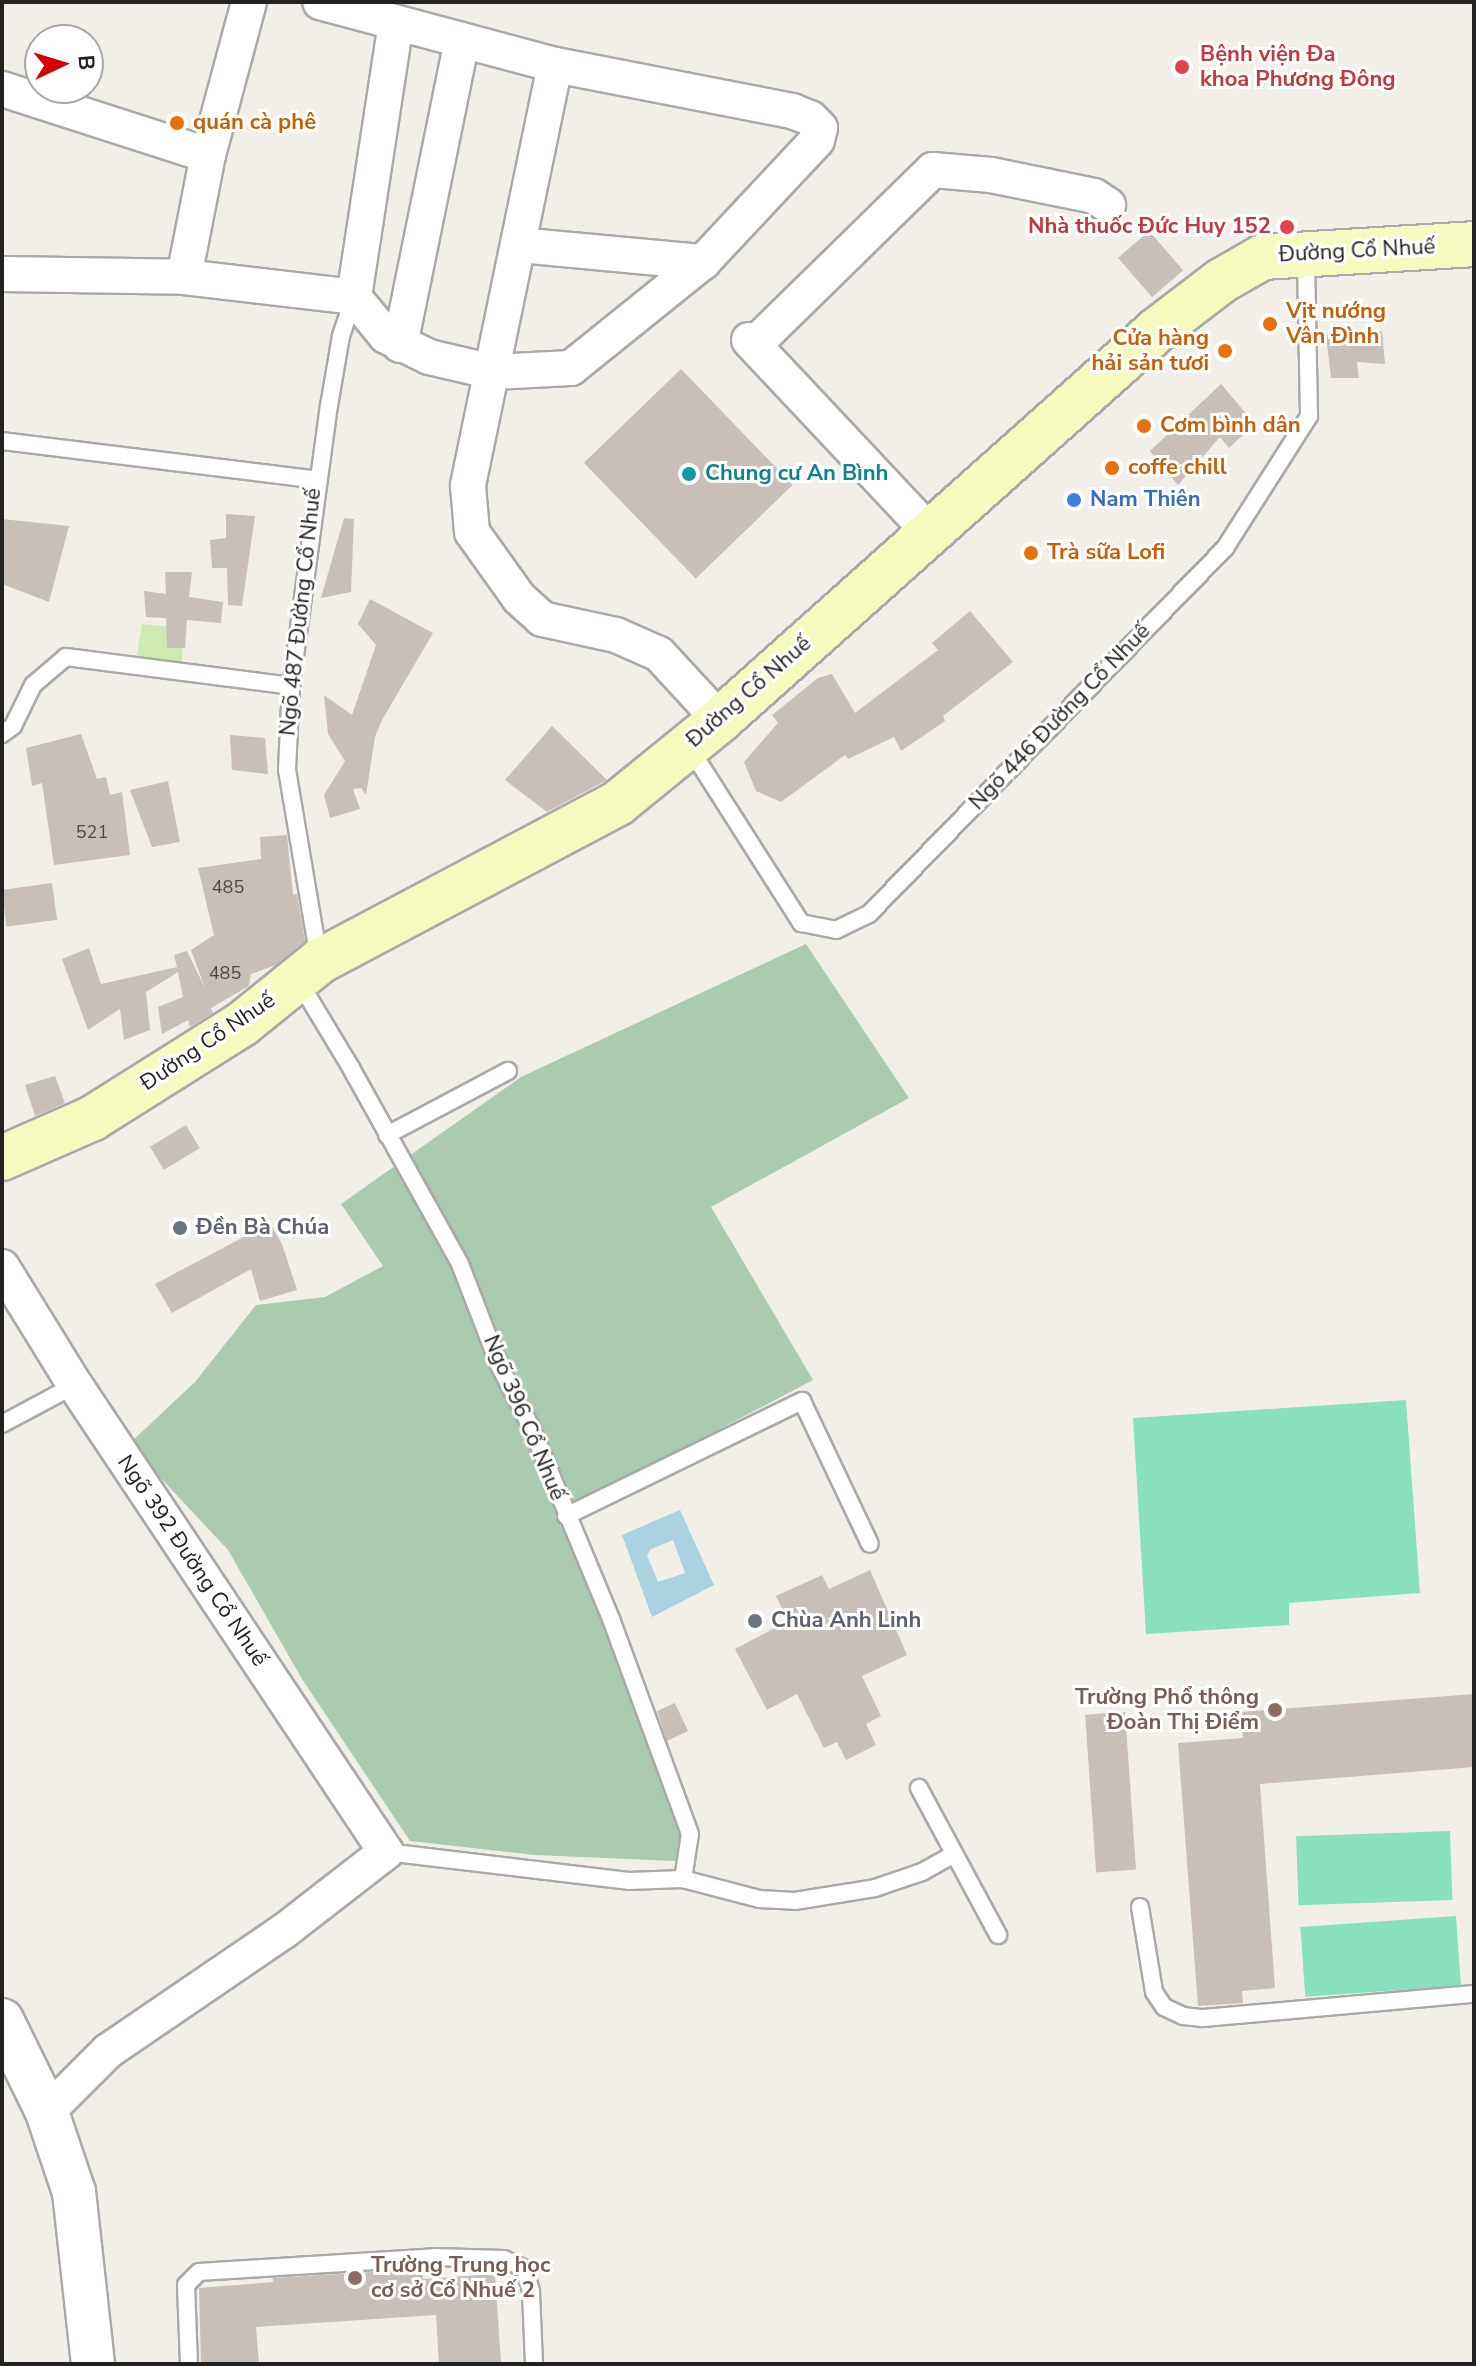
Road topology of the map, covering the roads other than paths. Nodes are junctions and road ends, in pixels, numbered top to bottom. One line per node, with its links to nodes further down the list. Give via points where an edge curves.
1 (249, 2): 7 (street)
2 (320, 2): 3 (street)
3 (396, 23): 4 (street); 15 (street)
4 (462, 40): 5 (street); 16 (street)
5 (555, 65): 10 (street); 12 (street, via 792,111 820,128 806,153)
6 (2, 89): 7 (street)
7 (208, 155): 14 (street)
8 (1108, 205): 20 (street, via 1094,196 991,175 933,170 752,343)
9 (1474, 244): 11 (main road, Đường Cổ Nhuế)
10 (518, 245): 12 (street); 17 (street)
11 (1306, 252): 20 (main road, Đường Cổ Nhuế, via 1263,257 1221,281 1157,330); 22 (lane, Ngõ 446 Đường Cổ Nhuế, via 1309,416 1225,548 869,914 836,930 801,923)
12 (703, 262): 17 (street, via 571,368)
13 (2, 274): 14 (street)
14 (184, 277): 15 (street)
15 (354, 297): 16 (street); 19 (lane, via 341,336)
16 (400, 345): 17 (street)
17 (493, 372): 22 (street, via 468,486 472,532 519,598 542,619 616,635 659,654)
18 (2, 441): 19 (lane, Ngõ 487 Đường Cổ Nhuế)
19 (318, 480): 21 (lane, Ngõ 487 Đường Cổ Nhuế)
20 (929, 532): 22 (main road, Đường Cổ Nhuế)
21 (291, 686): 23 (lane, via 66,657 33,685 13,726); 24 (lane, Ngõ 487 Đường Cổ Nhuế, via 287,770)
22 (704, 733): 24 (main road, Đường Cổ Nhuế, via 618,803)
23 (2, 734)
24 (308, 970): 26 (lane, Ngõ 396 Cổ Nhuế); 27 (main road, Đường Cổ Nhuế, via 242,1024 93,1118)
25 (508, 1071): 26 (lane)
26 (387, 1135): 31 (lane, Ngõ 396 Cổ Nhuế, via 460,1264)
27 (2, 1158)
28 (2, 1267): 29 (street, Ngõ 392 Đường Cổ Nhuế)
29 (75, 1385): 30 (lane); 34 (street, Ngõ 392 Đường Cổ Nhuế)
30 (2, 1424)
31 (566, 1516): 32 (lane, via 802,1401); 36 (lane, Ngõ 396 Cổ Nhuế, via 611,1619 690,1834)
32 (870, 1544)
33 (919, 1788): 35 (lane)
34 (386, 1852): 36 (lane, via 628,1881); 41 (street, via 284,1931 108,2051)
35 (953, 1855): 36 (lane, via 875,1888 795,1901 759,1899); 38 (lane)
36 (683, 1879)
37 (1140, 1907): 39 (lane, via 1154,1992 1164,2007 1183,2016)
38 (998, 1935)
39 (1474, 1994)
40 (2, 2020): 41 (street)
41 (47, 2112): 42 (street, via 74,2192)
42 (93, 2364)
43 (189, 2364): 44 (lane, via 186,2285 199,2272 435,2257 504,2259 525,2269)
44 (534, 2364)

